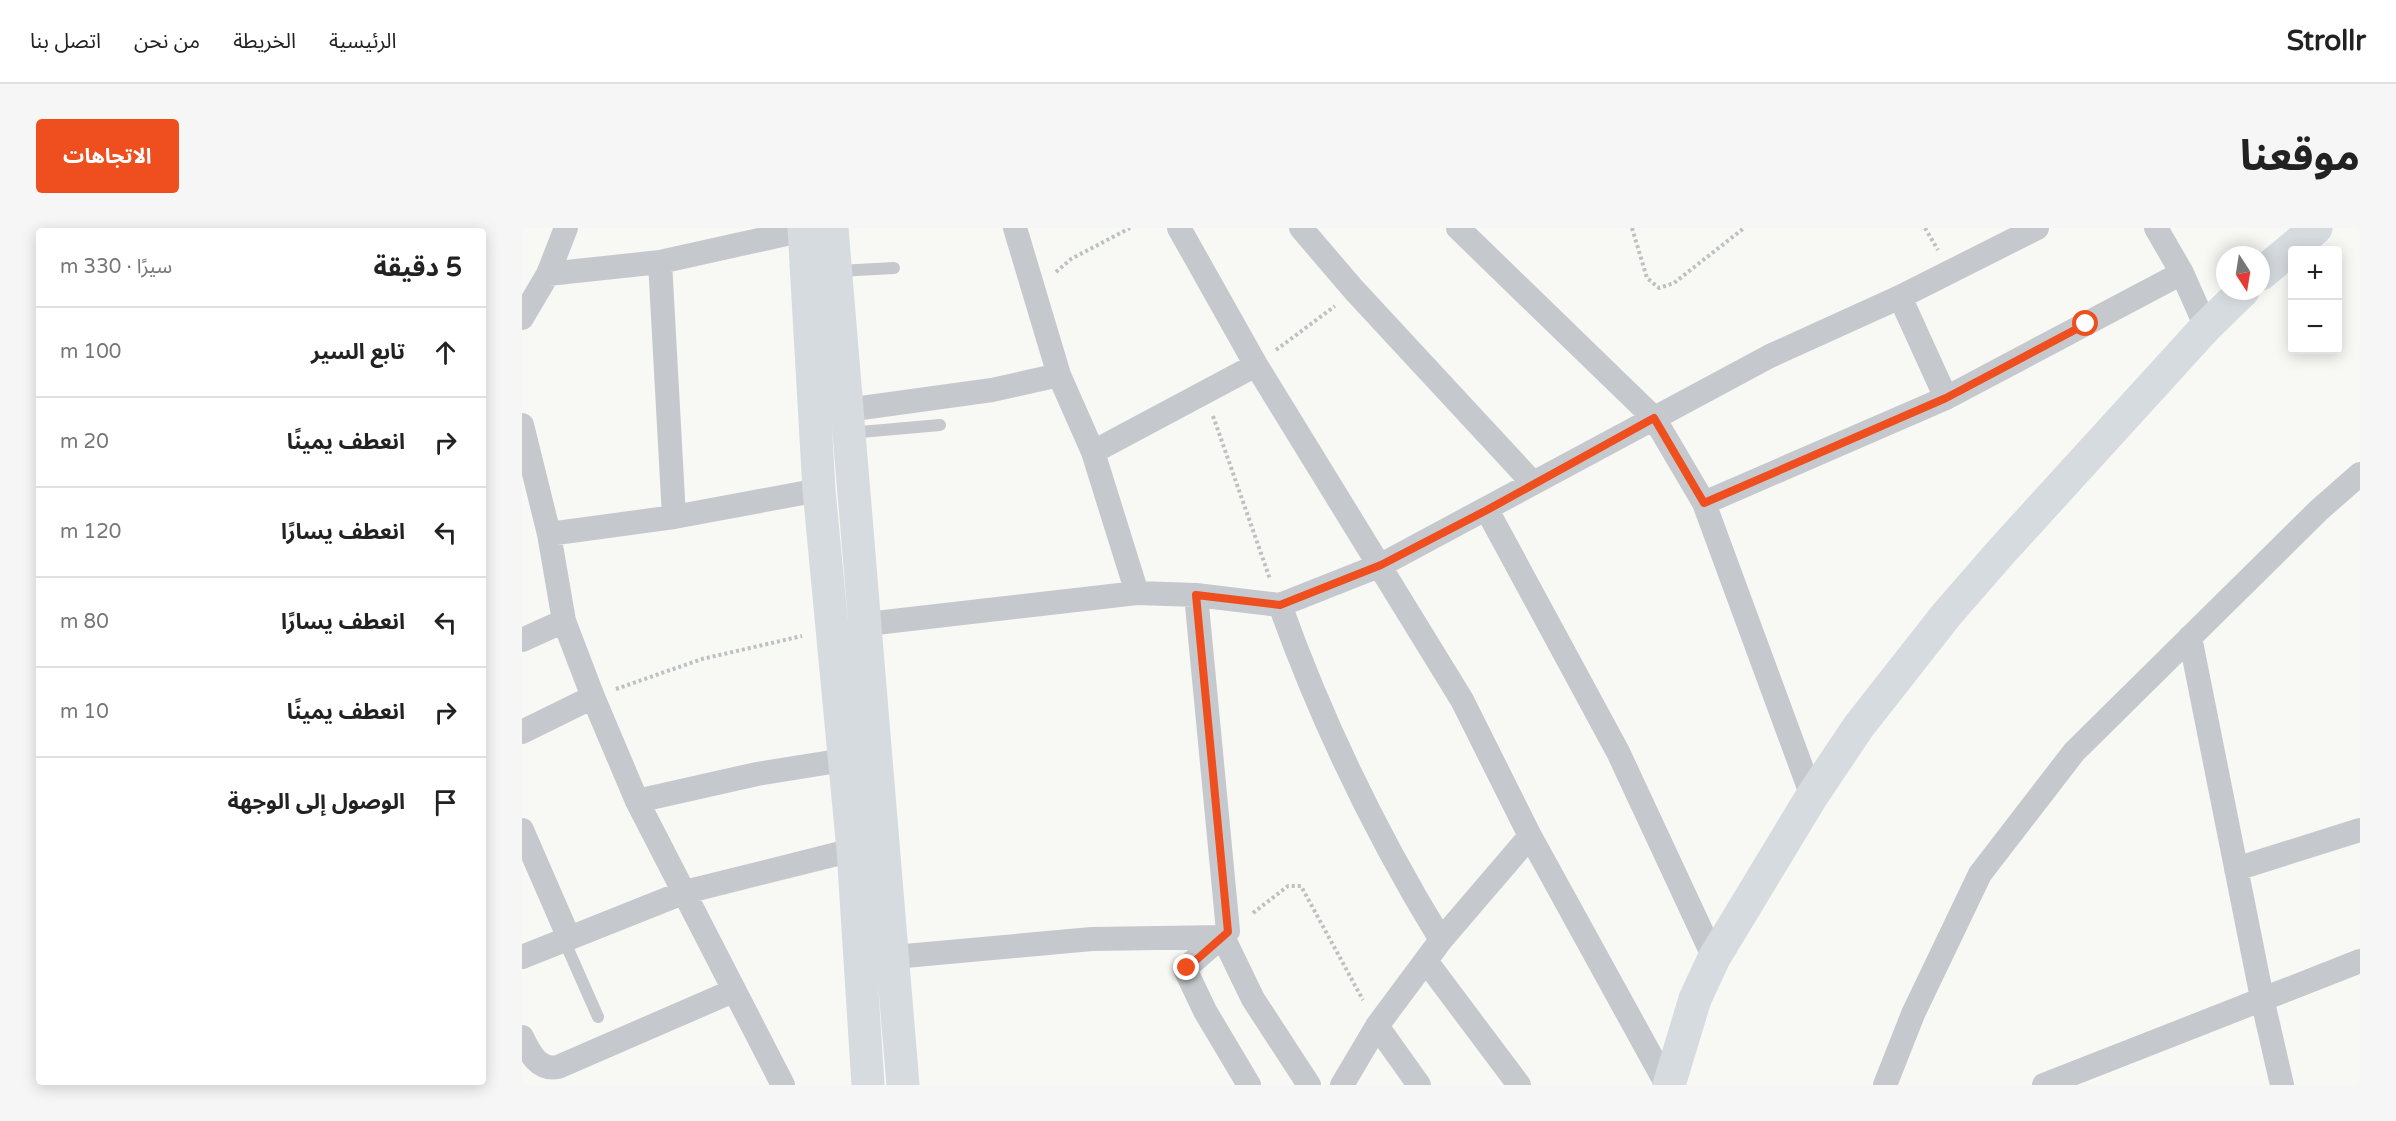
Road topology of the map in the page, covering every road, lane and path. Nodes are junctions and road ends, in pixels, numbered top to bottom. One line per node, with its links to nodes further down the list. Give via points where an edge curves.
1 (566, 228): 18 (street)
2 (1015, 228): 20 (street)
3 (1130, 228): 20 (path, via 1071,259)
4 (1179, 228): 25 (street)
5 (1301, 228): 19 (street)
6 (1458, 228): 29 (street)
7 (1632, 228): 8 (path, via 1647,278 1659,288 1674,283)
8 (1744, 228)
9 (2037, 228): 21 (street)
10 (2156, 228): 17 (street)
11 (2316, 228): 14 (main road)
12 (813, 229): 13 (street); 16 (main road); 36 (main road)
13 (660, 262): 18 (street); 39 (street)
14 (2270, 266)
15 (894, 268): 16 (lane)
16 (836, 272): 30 (main road)
17 (2182, 273): 24 (street); 28 (street)
18 (548, 274): 23 (street)
19 (1354, 290): 25 (path); 35 (street)
20 (1033, 293): 26 (street)
21 (1900, 297): 28 (street); 29 (street, via 1770,356)
22 (2234, 300): 24 (main road)
23 (522, 318)
24 (2206, 327): 53 (main road, via 1947,614 1859,726)
25 (1256, 365): 27 (street); 41 (street)
26 (1059, 375): 30 (street); 33 (street)
27 (1204, 392): 33 (street); 44 (path)
28 (1946, 398): 37 (street)
29 (1654, 418): 35 (street); 37 (street)
30 (848, 421): 32 (lane); 46 (main road)
31 (522, 425): 40 (street)
32 (940, 425)
33 (1093, 452): 42 (street)
34 (2360, 474): 48 (street)
35 (1533, 483): 38 (street)
36 (819, 490): 39 (street); 47 (main road)
37 (1704, 503): 53 (street)
38 (1487, 510): 41 (street); 66 (street, via 1618,752)
39 (674, 517): 40 (street)
40 (549, 534): 45 (street)
41 (1381, 565): 44 (street); 57 (street, via 1462,700)
42 (1137, 592): 43 (street); 46 (street)
43 (1196, 595): 44 (street); 61 (street)
44 (1280, 605): 63 (street, via 1304,673 1352,778 1395,865)
45 (564, 621): 49 (street); 50 (street)
46 (867, 624): 65 (main road)
47 (833, 629): 50 (path, via 702,659); 52 (main road)
48 (2190, 637): 59 (street); 74 (street, via 2074,752 1980,874 1913,1014)
49 (522, 639)
50 (593, 697): 51 (street); 54 (street)
51 (522, 732)
52 (844, 760): 54 (street, via 757,774); 58 (main road)
53 (1812, 796): 66 (main road)
54 (637, 801): 60 (street)
55 (522, 830): 62 (street)
56 (2360, 830): 59 (street)
57 (1530, 836): 63 (street); 83 (street)
58 (853, 850): 60 (street); 76 (main road)
59 (2236, 869): 70 (street)
60 (685, 892): 62 (street); 69 (street)
61 (1226, 934): 65 (street, via 1092,939); 72 (path, via 1288,886 1301,886); 78 (street, via 1186,971); 79 (street, via 1253,999)
62 (566, 939): 64 (street); 71 (lane)
63 (1441, 940): 67 (street)
64 (522, 957)
65 (894, 957): 77 (main road)
66 (1714, 958): 83 (main road, via 1695,999)
67 (1426, 961): 72 (street); 82 (street)
68 (2360, 961): 70 (street)
69 (733, 991): 73 (street, via 553,1068 540,1064); 75 (street)
70 (2262, 998): 84 (street); 85 (street)
71 (598, 1017)
72 (1377, 1026): 80 (street); 81 (street)
73 (522, 1037)
74 (1888, 1083)
75 (783, 1085)
76 (868, 1085)
77 (903, 1085)
78 (1249, 1085)
79 (1309, 1085)
80 (1342, 1085)
81 (1419, 1085)
82 (1518, 1085)
83 (1668, 1085)
84 (2044, 1085)
85 (2282, 1085)

